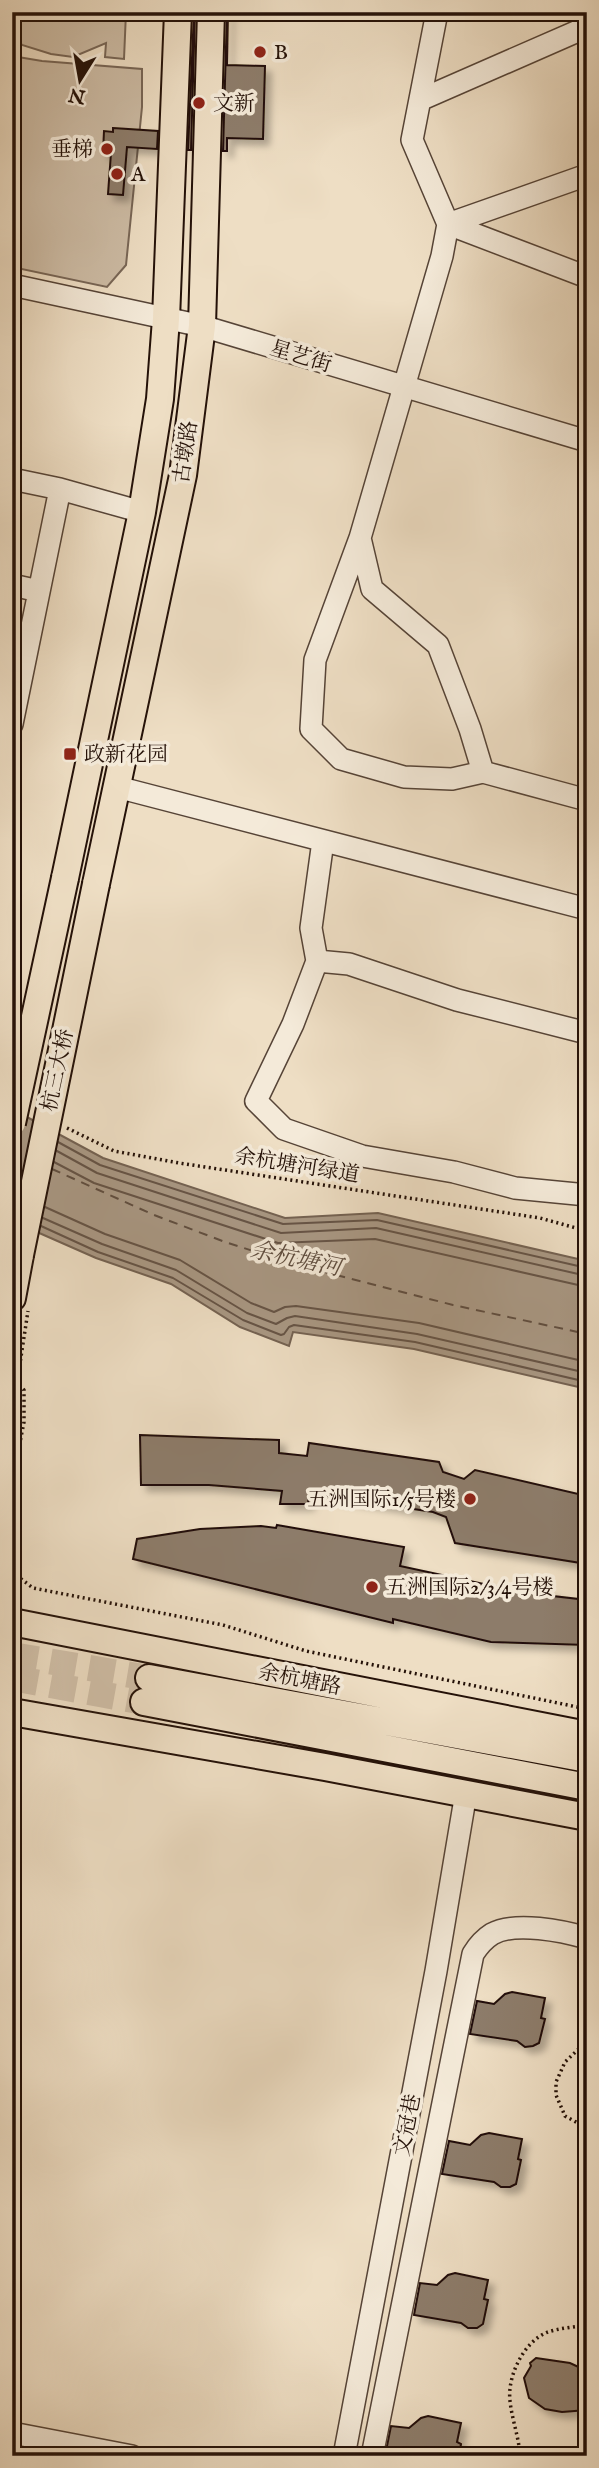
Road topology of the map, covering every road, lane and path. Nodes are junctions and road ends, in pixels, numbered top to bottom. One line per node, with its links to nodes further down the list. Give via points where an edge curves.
1 (178, 12): 10 (main road, 古墩路)
2 (211, 12): 11 (main road, 古墩路)
3 (437, 12): 5 (street)
4 (587, 27): 5 (street)
5 (420, 100): 7 (street, via 412,140)
6 (587, 175): 7 (street)
7 (448, 224): 8 (street); 12 (street)
8 (587, 277)
9 (12, 285): 10 (street, 星艺街)
10 (166, 319): 11 (street, 星艺街); 16 (main road, 古墩路, via 160,398)
11 (202, 326): 12 (street, 星艺街); 23 (main road, 古墩路, via 183,475)
12 (405, 387): 13 (street, 星艺街); 17 (street)
13 (587, 441)
14 (12, 479): 15 (street)
15 (61, 489): 16 (street); 19 (street)
16 (142, 512): 26 (main road, 古墩路)
17 (360, 538): 22 (street, via 372,589 438,645); 22 (street, via 315,660 311,729 341,759 404,777 452,779)
18 (12, 586): 19 (street)
19 (39, 591): 20 (street)
20 (17, 673): 21 (street)
21 (12, 724)
22 (483, 772): 24 (street)
23 (117, 788): 25 (street); 27 (main road, 古墩路)
24 (587, 800)
25 (323, 841): 28 (street); 29 (street, via 311,928)
26 (65, 878): 31 (main road, 杭三大桥, bridge)
27 (96, 884): 35 (main road, 杭三大桥, bridge, via 20,1255)
28 (587, 909)
29 (317, 961): 30 (street, via 349,964 457,1000); 33 (street, via 256,1101 284,1129 362,1156 516,1188)
30 (587, 1033)
31 (12, 1123)
32 (59, 1124): 34 (path, 余杭塘河绿道, via 114,1151 540,1218)
33 (587, 1195)
34 (587, 1231)
35 (20, 1302): 36 (path, via 17,1383 24,1390 24,1422)
36 (12, 1483)
37 (12, 1572): 39 (path, via 33,1588 223,1625 317,1654)
38 (12, 1622): 41 (main road, 余杭塘路)
39 (587, 1709)
40 (12, 1712): 44 (main road)
41 (587, 1735)
42 (587, 1759): 43 (main road, 余杭塘路, via 147,1690)
43 (587, 1787)
44 (466, 1793): 45 (main road); 52 (street, 文冠巷)
45 (587, 1817)
46 (587, 1938): 53 (street, via 559,1930 522,1928 494,1932 473,1954)
47 (587, 2041): 48 (path, via 565,2062 556,2082 565,2116)
48 (587, 2128)
49 (587, 2325): 54 (path, via 535,2340 516,2367 510,2400)
50 (12, 2433): 51 (street)
51 (132, 2456)
52 (344, 2456)
53 (372, 2456)
54 (520, 2456)

